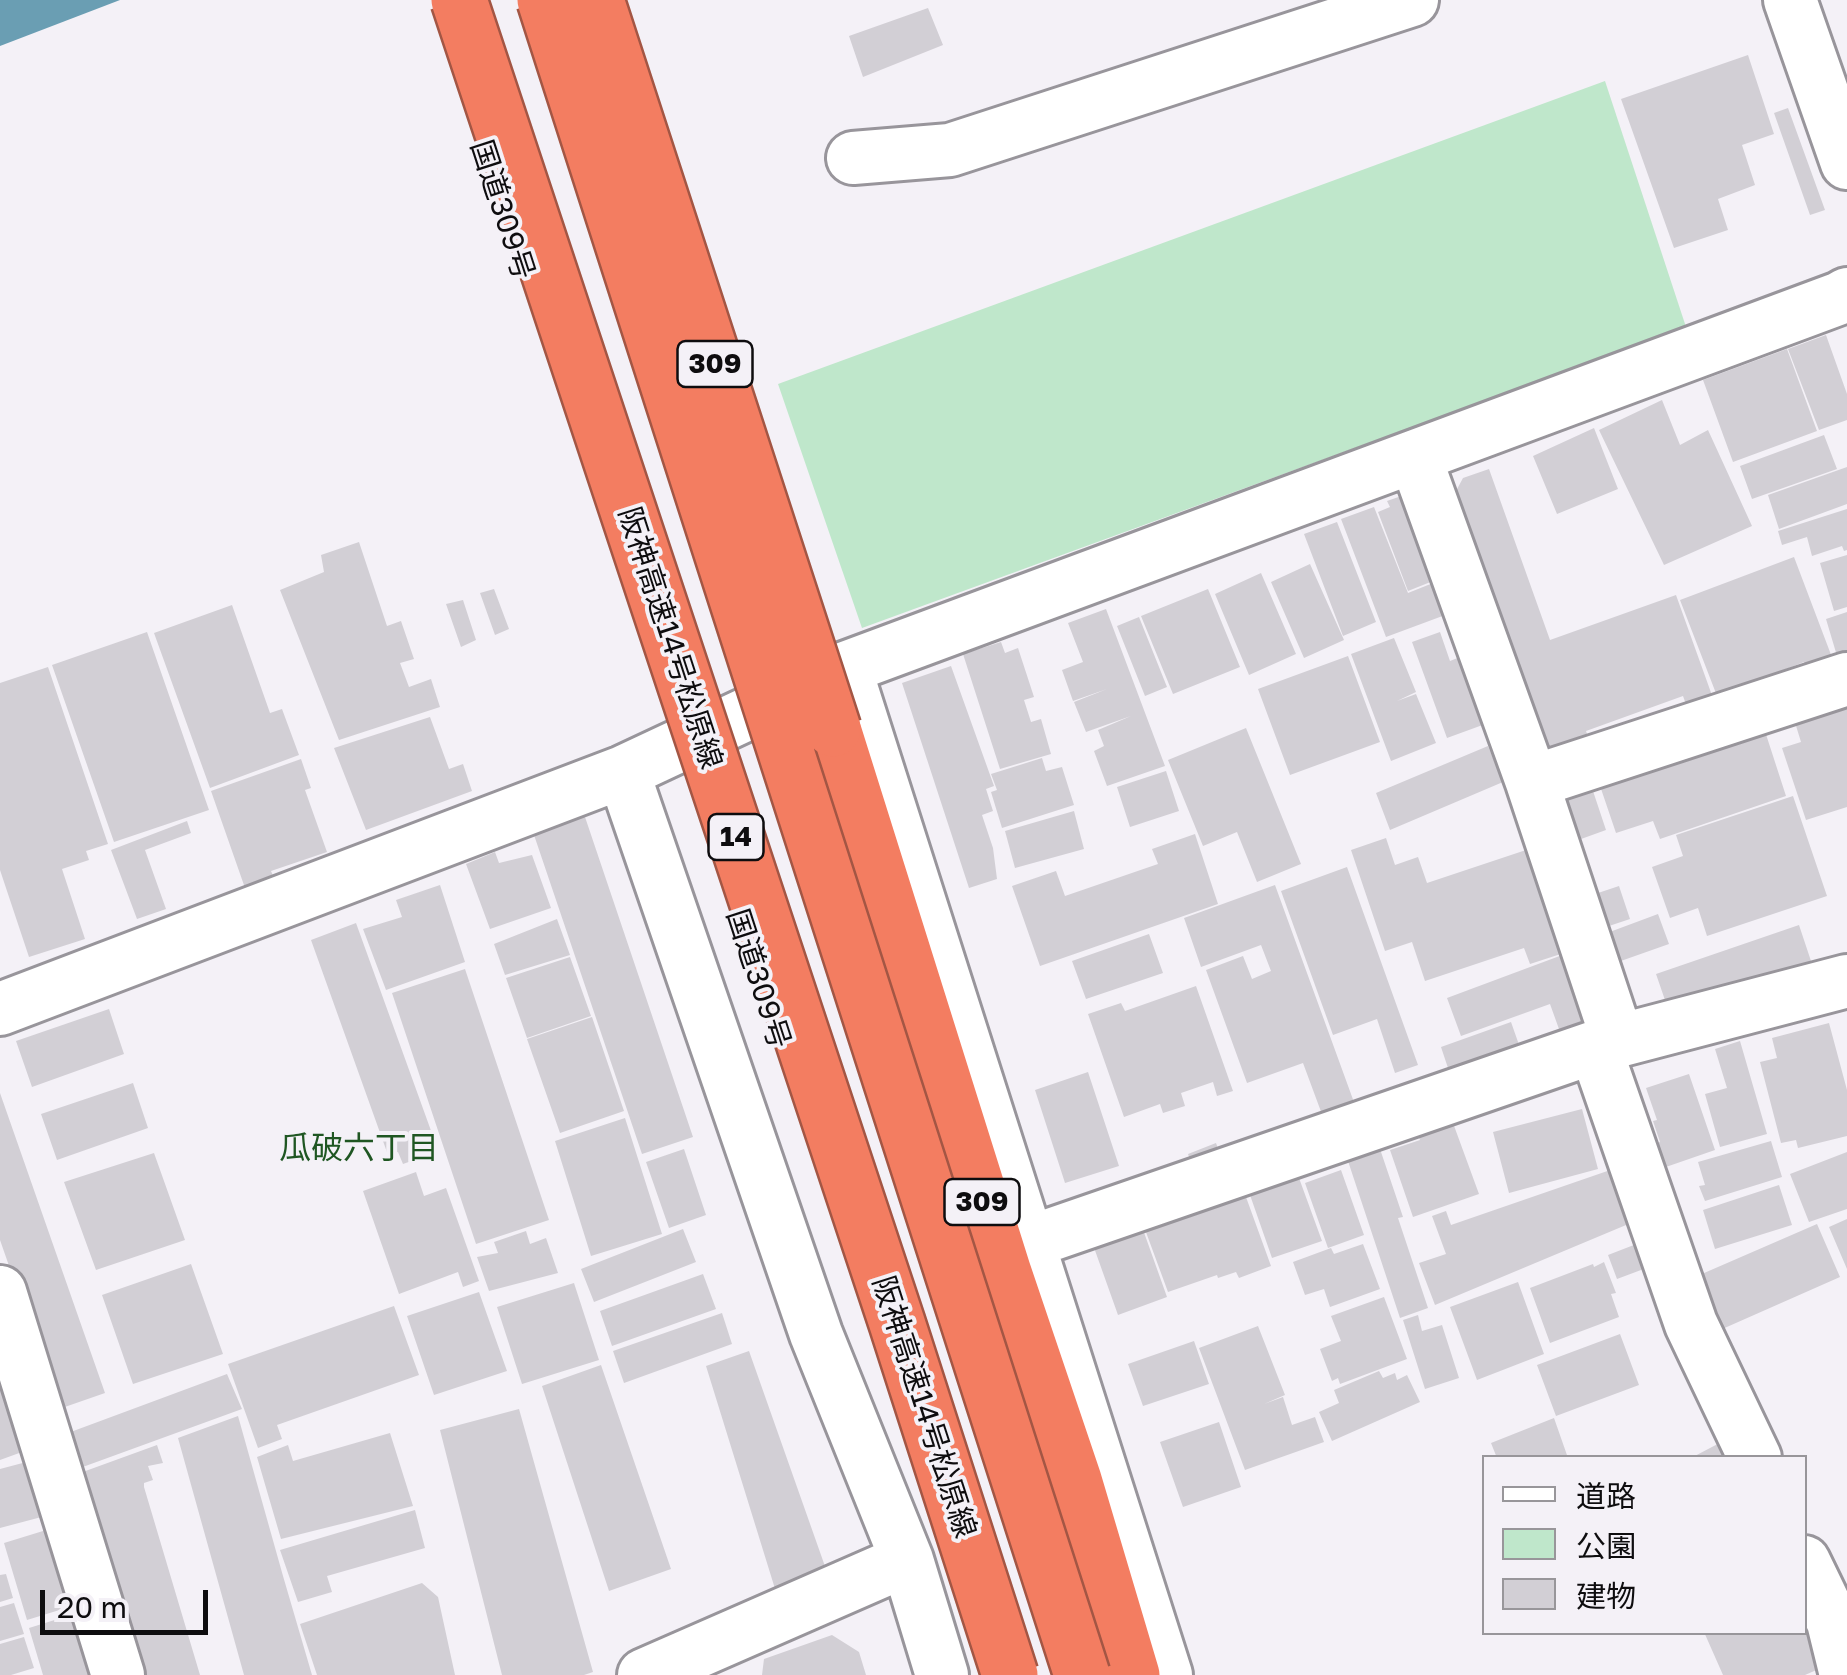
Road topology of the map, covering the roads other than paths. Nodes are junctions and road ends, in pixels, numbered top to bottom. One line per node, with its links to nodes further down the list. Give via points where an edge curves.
1 (432, 0): 27 (highway, 国道309号, via 877,1335)
2 (459, 0): 28 (highway, 阪神高速14号松原線 / 14, bridge)
3 (546, 0): 29 (highway, 14, bridge)
4 (596, 0): 30 (highway, 309, bridge)
5 (1412, 0): 7 (street, via 950,150)
6 (1790, 0): 8 (street)
7 (853, 158)
8 (1847, 163)
9 (1845, 304): 10 (street)
10 (1415, 456): 11 (street); 14 (street)
11 (845, 668): 13 (street); 18 (street)
12 (1847, 679): 14 (street)
13 (623, 772): 16 (street); 21 (street, via 816,1334)
14 (1532, 782): 17 (street)
15 (1847, 981): 17 (street)
16 (0, 1010)
17 (1607, 1044): 18 (street); 20 (street, via 1691,1324)
18 (1026, 1243): 31 (street)
19 (0, 1292): 24 (street)
20 (1753, 1455)
21 (907, 1560): 25 (street); 26 (street)
22 (1807, 1567): 23 (street)
23 (1840, 1620): 32 (street)
24 (118, 1675)
25 (644, 1675)
26 (942, 1675)
27 (982, 1675)
28 (1010, 1675)
29 (1082, 1675)
30 (1132, 1675)
31 (1166, 1675)
32 (1846, 1675)

